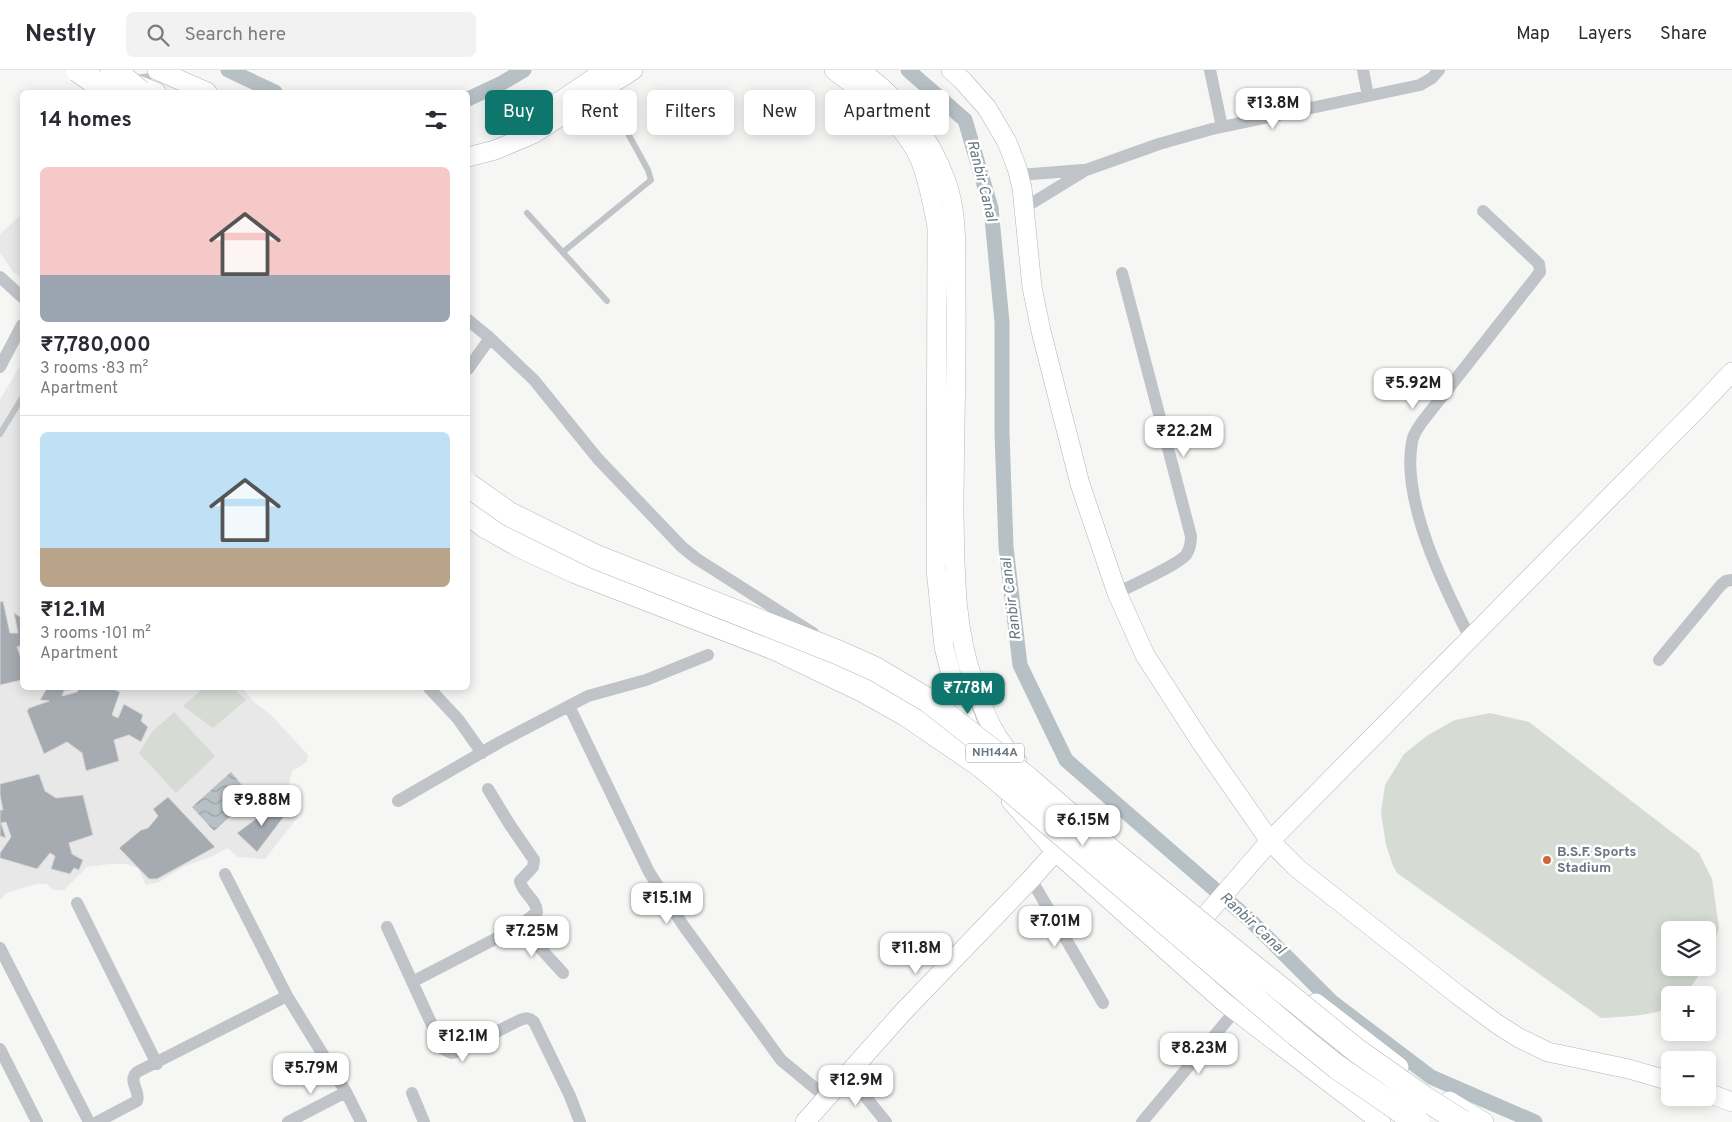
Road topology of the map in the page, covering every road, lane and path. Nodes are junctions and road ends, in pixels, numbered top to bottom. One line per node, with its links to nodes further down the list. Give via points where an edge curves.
1 (78, 70): 12 (highway, bridge)
2 (100, 70): 12 (street)
3 (606, 70): 18 (street, via 541,115 493,138)
4 (633, 70): 13 (street)
5 (834, 70): 47 (street, via 898,126 909,141 921,162 937,226 936,569 944,648 956,694)
6 (859, 70): 49 (street, via 904,108 938,161 950,193 955,235 956,600 966,660 980,700 990,724)
7 (951, 70): 21 (street, via 987,108 1008,142)
8 (1210, 70): 17 (street)
9 (1363, 70): 16 (street)
10 (1439, 70): 16 (street, via 1420,85)
11 (171, 79): 12 (lane); 15 (street)
12 (118, 86): 14 (street)
13 (604, 89): 19 (street, via 533,134 495,150); 25 (lane, via 648,170 650,180)
14 (143, 90)
15 (201, 90)
16 (1368, 96): 17 (street)
17 (1222, 127): 20 (street, via 1159,144)
18 (470, 144)
19 (470, 156)
20 (1086, 170): 21 (street); 22 (street)
21 (1019, 175): 22 (street)
22 (1024, 208): 41 (street, via 1032,287 1041,331 1080,484)
23 (1483, 211): 42 (street, via 1539,264 1540,272 1422,422 1415,432 1411,449 1414,496 1431,556)
24 (527, 213): 25 (lane)
25 (563, 252): 29 (lane)
26 (1122, 273): 41 (street, via 1191,541 1189,550 1180,560)
27 (0, 277): 28 (street)
28 (20, 295)
29 (607, 301)
30 (470, 322): 32 (street)
31 (20, 329): 34 (street)
32 (490, 338): 33 (street); 47 (street, via 534,380 609,471 696,559 839,650)
33 (470, 366)
34 (0, 367)
35 (1732, 372): 42 (street)
36 (20, 401): 37 (lane)
37 (0, 434)
38 (470, 486): 88 (highway, NH144A, bridge, via 509,514 596,557 875,668 929,701 1356,1050)
39 (470, 514): 87 (highway, NH144A, bridge, via 521,546 575,571 774,648 906,714 982,766 1337,1067)
40 (1732, 580): 44 (street, via 1721,584)
41 (1117, 593): 53 (street, via 1146,655)
42 (1470, 638): 53 (street)
43 (708, 655): 46 (street, via 646,680 596,693)
44 (1659, 660)
45 (431, 690): 48 (street, via 458,719)
46 (569, 706): 48 (street); 74 (street, via 649,872 683,924 781,1060)
47 (969, 726): 49 (street); 54 (street, via 999,786)
48 (482, 753): 51 (street)
49 (1016, 760): 52 (street)
50 (488, 789): 59 (street, via 534,860 533,867 520,883 537,906 537,912)
51 (398, 800)
52 (1088, 819): 54 (street); 58 (street)
53 (1270, 841): 58 (street); 70 (street, via 1297,868 1474,1007 1519,1038 1548,1052)
54 (1055, 851): 56 (street); 66 (street)
55 (225, 874): 64 (street)
56 (1032, 879): 65 (street); 69 (street)
57 (77, 902): 68 (street)
58 (1208, 912): 89 (street, via 1425,1088)
59 (520, 926): 62 (street); 63 (street)
60 (387, 927): 63 (street)
61 (0, 948): 77 (street)
62 (563, 973)
63 (412, 982): 82 (street, via 446,1052 456,1052 520,1020 527,1018 534,1022)
64 (287, 996): 68 (street); 71 (street)
65 (1103, 1003)
66 (1235, 1011): 85 (street); 86 (street)
67 (0, 1049): 76 (street)
68 (157, 1064): 78 (street, via 134,1075 132,1081 137,1101)
69 (847, 1074): 74 (street); 84 (street)
70 (1661, 1078)
71 (346, 1092): 79 (street); 80 (street)
72 (412, 1093): 81 (street)
73 (1716, 1096): 75 (street)
74 (827, 1098): 83 (street)
75 (1732, 1102)
76 (37, 1122)
77 (89, 1122)
78 (97, 1122)
79 (288, 1122)
80 (362, 1122)
81 (424, 1122)
82 (580, 1122)
83 (805, 1122)
84 (886, 1122)
85 (1142, 1122)
86 (1381, 1122)
87 (1417, 1122)
88 (1462, 1122)
89 (1484, 1122)

